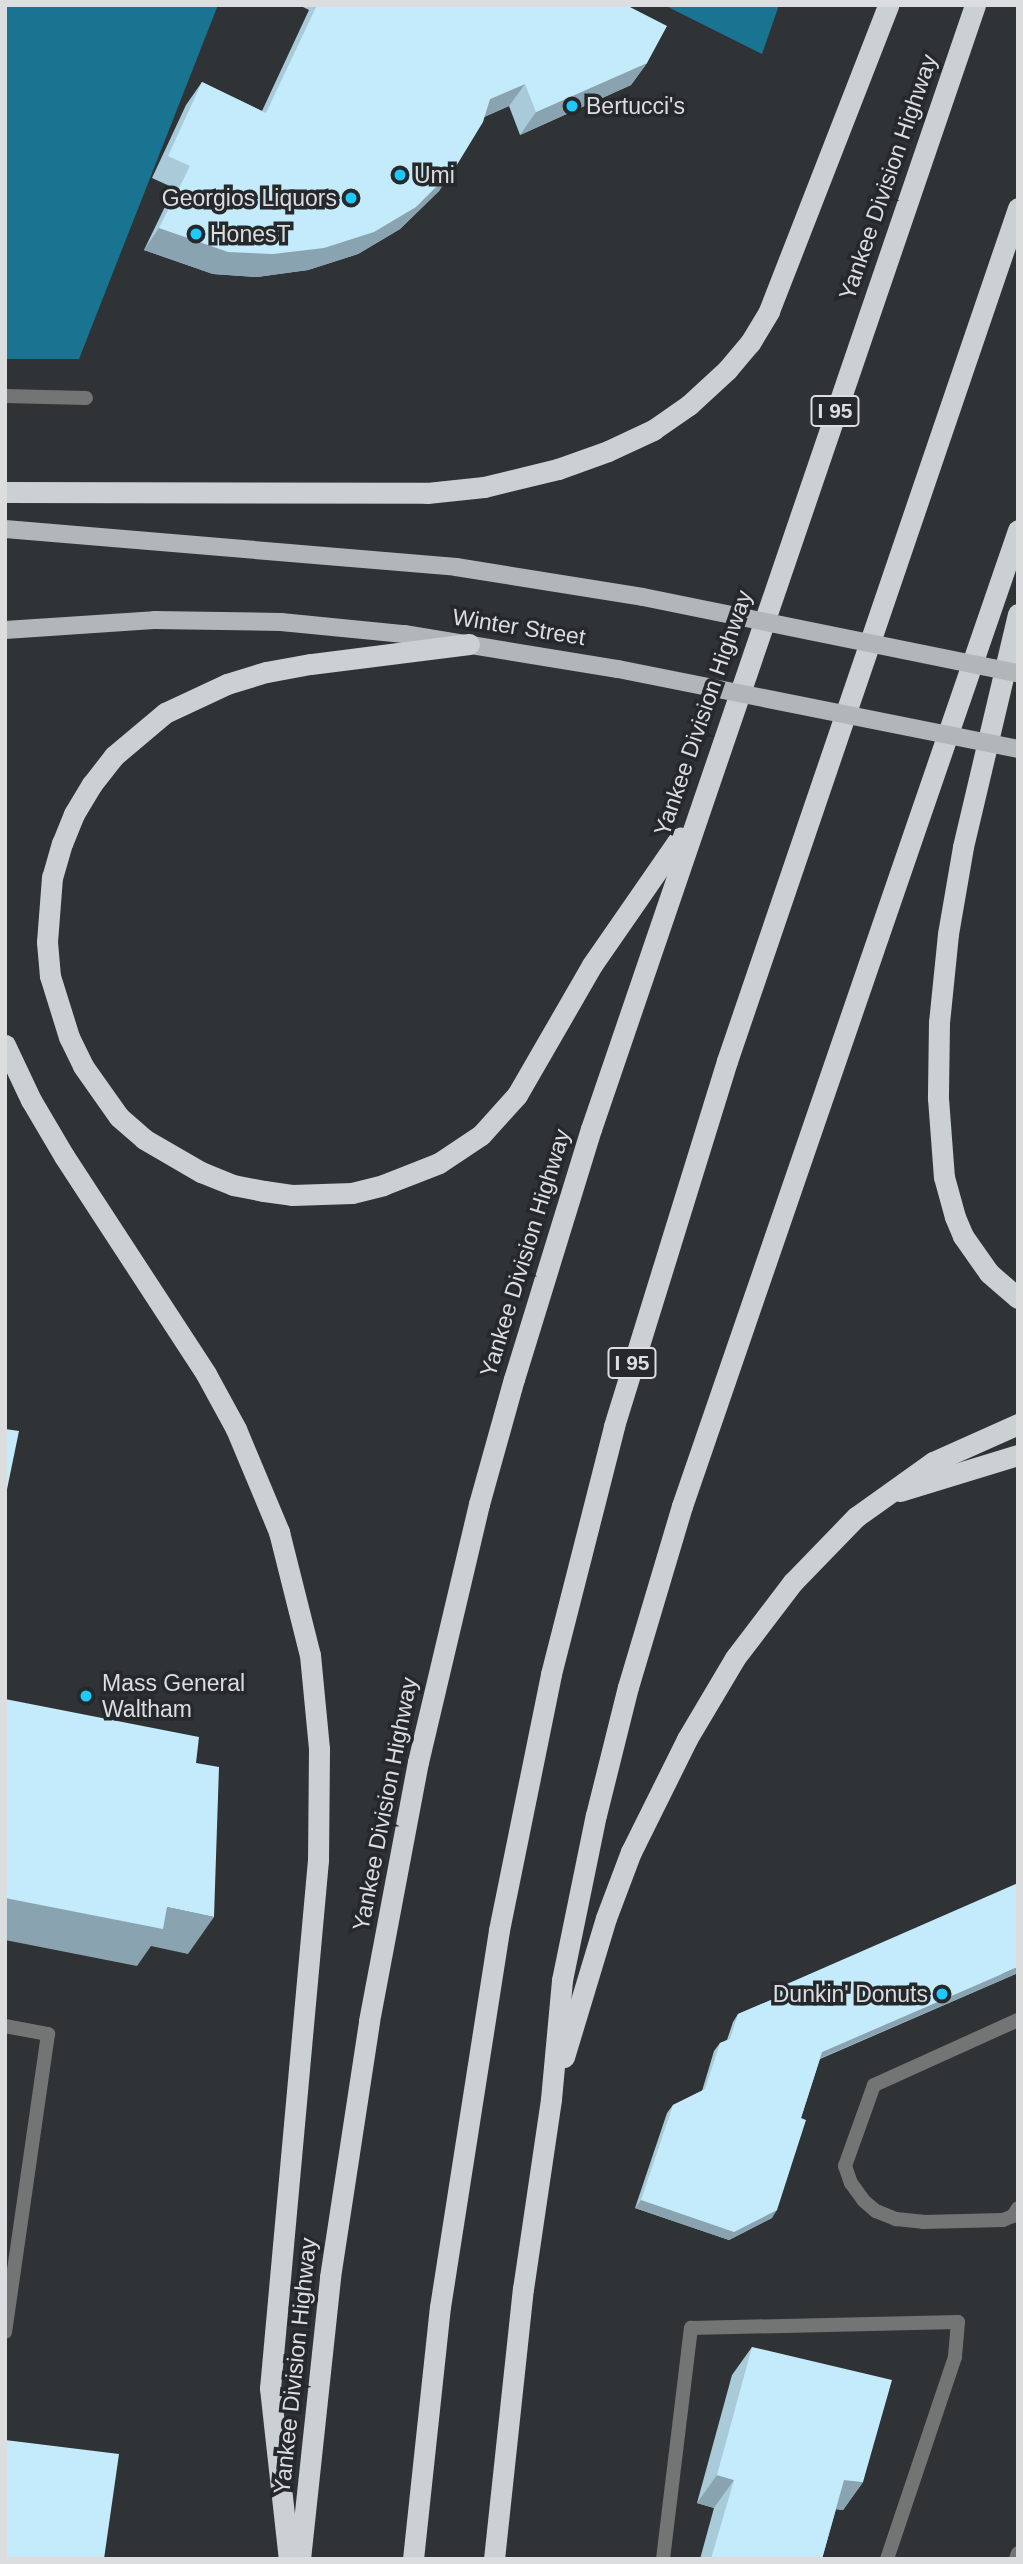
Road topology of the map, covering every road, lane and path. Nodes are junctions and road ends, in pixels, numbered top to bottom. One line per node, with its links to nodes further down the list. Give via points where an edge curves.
1 (888, 5): 6 (highway, via 769,312 727,370 653,430 558,469 427,493)
2 (975, 5): 16 (highway, Yankee Division Highway / I 95)
3 (1018, 208): 30 (highway, I 95, via 723,1073 614,1426 551,1674 499,1930 440,2307)
4 (5, 396): 5 (street)
5 (86, 398)
6 (5, 492)
7 (5, 529): 13 (main road, bridge, via 456,567 642,597)
8 (1018, 530): 24 (highway, via 644,1627 596,1815 562,1980)
9 (1018, 614): 18 (highway, via 966,834 948,934 939,1022 938,1098 944,1177 955,1217 989,1273)
10 (5, 630): 11 (main road, Winter Street, via 93,622 218,620 344,627)
11 (469, 644): 15 (main road, Winter Street, bridge); 16 (highway, via 310,664 227,684 165,713 114,757 92,784 74,814 52,877 47,942 50,976 57,1006 83,1066 119,1116 144,1139 233,1185 292,1195 352,1193 439,1163 481,1135 517,1095 592,965)
12 (1018, 665): 13 (main road, bridge)
13 (984, 666): 14 (main road, bridge)
14 (1018, 673)
15 (1018, 749)
16 (696, 817): 29 (highway, Yankee Division Highway / I 95, via 547,1267 447,1632 396,1876 348,2146)
17 (5, 1045): 28 (highway, via 57,1145 236,1429 279,1532 310,1655 319,1749 318,1860 270,2388)
18 (1018, 1298)
19 (1018, 1424): 21 (highway, via 953,1452)
20 (1018, 1455): 21 (highway)
21 (882, 1496): 24 (highway, via 835,1537 774,1607 736,1658 688,1738 619,1882)
22 (1018, 2020): 25 (street, via 874,2085 845,2166 864,2201 896,2219 1003,2220 1013,2217)
23 (5, 2026): 26 (street, via 48,2034)
24 (551, 2099): 31 (highway, via 523,2289)
25 (1018, 2208)
26 (5, 2332)
27 (1018, 2553): 34 (street)
28 (289, 2559)
29 (300, 2559)
30 (413, 2559)
31 (494, 2559)
32 (663, 2559): 33 (street, via 691,2328 958,2322 955,2357)
33 (887, 2559)
34 (1016, 2559)

